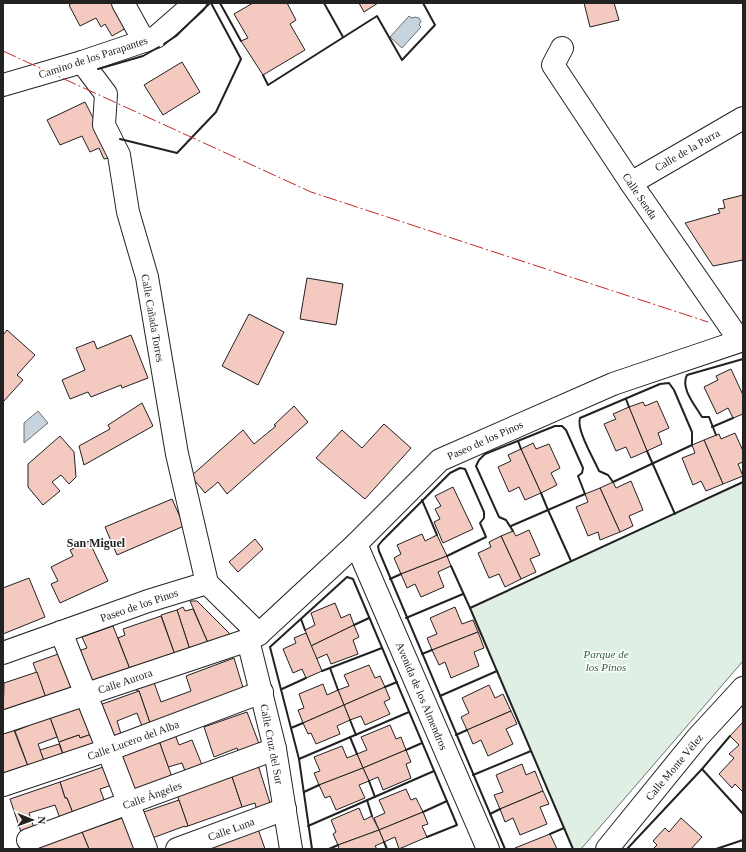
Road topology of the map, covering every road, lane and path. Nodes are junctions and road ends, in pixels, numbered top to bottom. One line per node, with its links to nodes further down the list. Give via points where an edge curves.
1 (123, 3): 3 (street)
2 (195, 3): 3 (street, Camino de los Parapantes, via 156,37)
3 (144, 41): 5 (street, Camino de los Parapantes)
4 (562, 48): 8 (street, Calle Senda, via 554,65)
5 (82, 62): 6 (street, Camino de los Parapantes); 11 (street, Calle Cañada Torres, via 106,94 104,125 119,155 128,212 147,277 177,454)
6 (3, 85)
7 (743, 118): 8 (street, Calle de la Parra)
8 (631, 183): 9 (street, Calle Senda)
9 (741, 341): 10 (street, Paseo de los Pinos, via 613,384 440,460)
10 (356, 544): 13 (street, Paseo de los Pinos); 28 (street, Avenida de los Almendros)
11 (207, 583): 12 (street, Paseo de los Pinos); 13 (street)
12 (61, 632): 14 (street, Paseo de los Pinos); 17 (street)
13 (253, 637): 16 (street, Calle Cruz del Sur); 17 (street, Calle Aurora)
14 (3, 653)
15 (743, 688): 29 (street, Calle Monte Vélez, via 698,737)
16 (262, 692): 19 (street, Calle Cruz del Sur); 20 (street, Calle Lucero del Alba)
17 (86, 694): 18 (street, Calle Aurora); 20 (street)
18 (3, 722)
19 (275, 749): 22 (street, Calle Ángeles); 23 (street, Calle Cruz del Sur)
20 (108, 750): 21 (street, Calle Lucero del Alba); 22 (street)
21 (3, 785)
22 (129, 803): 24 (street, Calle Ángeles); 25 (street)
23 (285, 809): 26 (street, Calle Luna); 27 (street, Calle Cruz del Sur)
24 (28, 840)
25 (146, 849)
26 (177, 849)
27 (291, 849)
28 (488, 849)
29 (606, 849)

